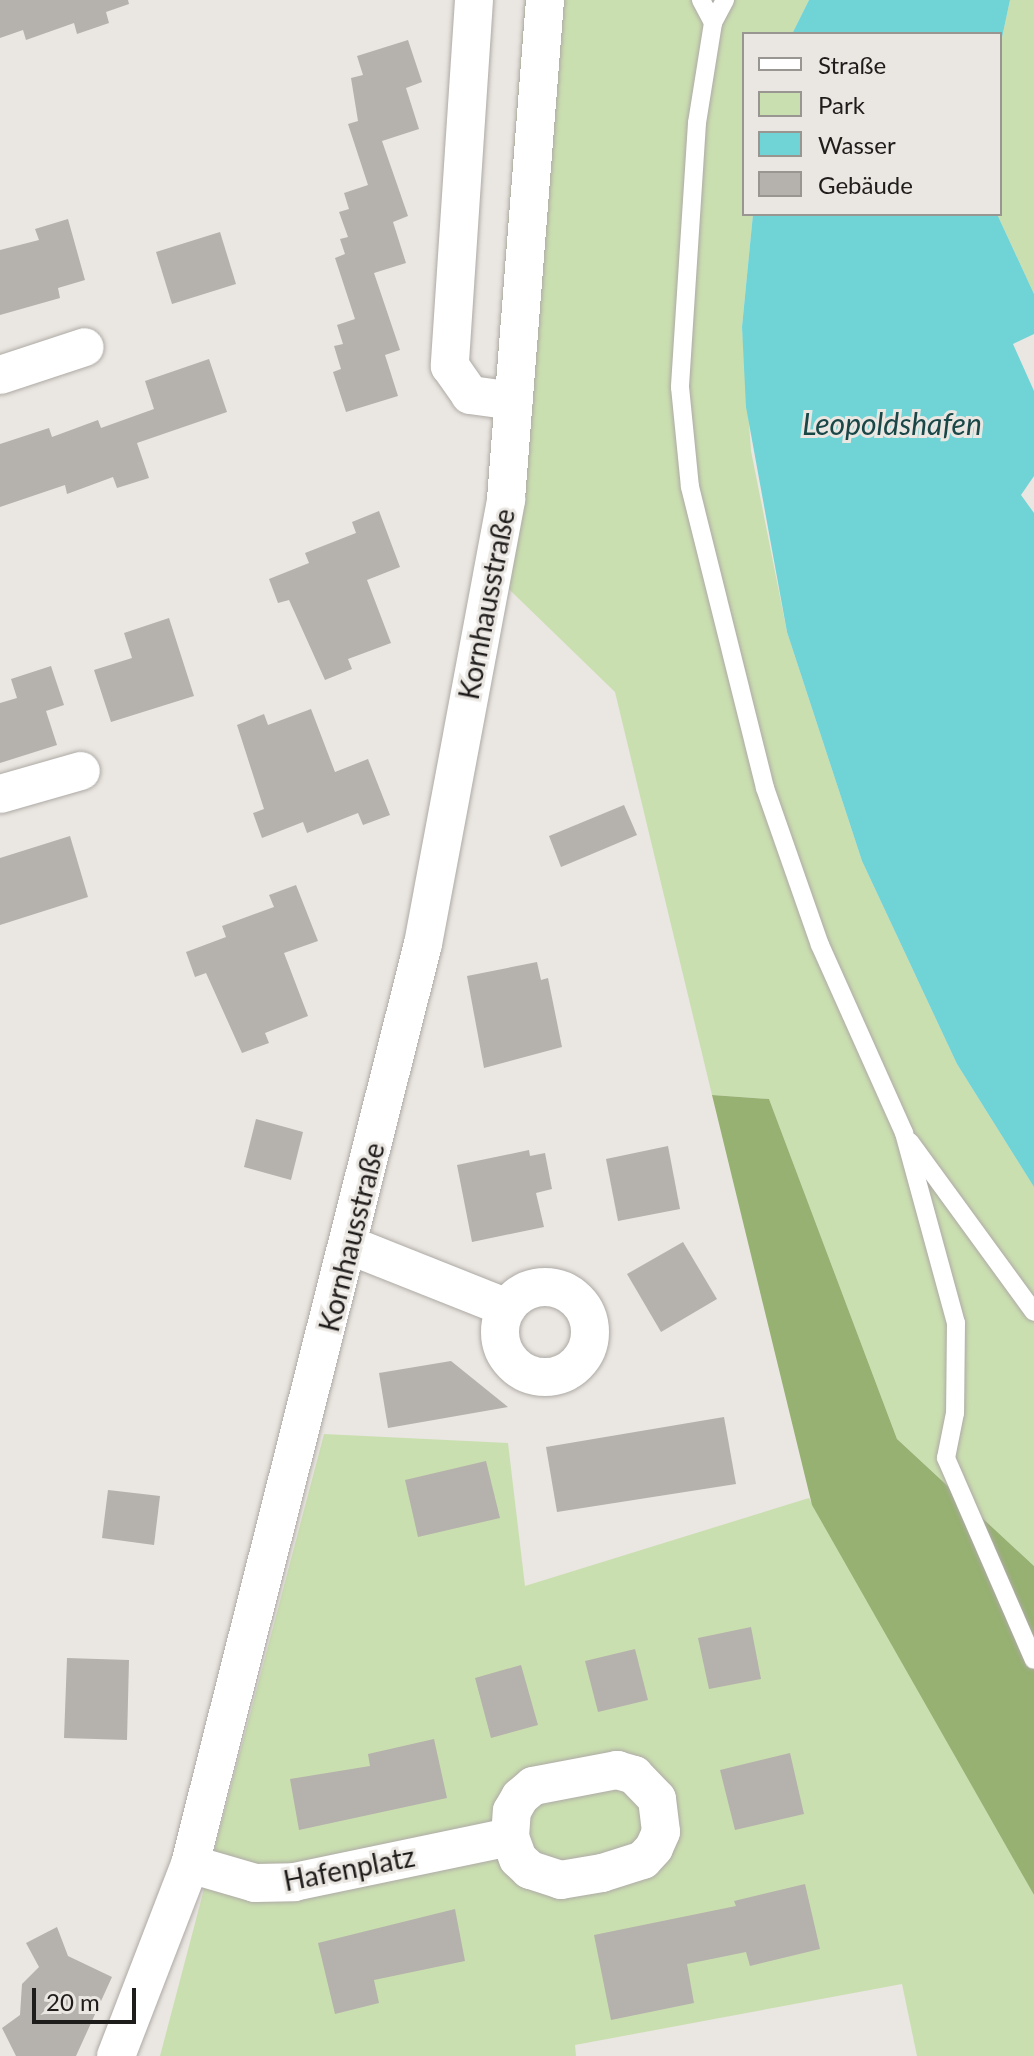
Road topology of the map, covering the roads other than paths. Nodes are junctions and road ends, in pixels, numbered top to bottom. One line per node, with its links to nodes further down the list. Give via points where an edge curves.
1 (474, 0): 8 (street, via 450,366 470,395)
2 (545, 0): 8 (street, Kornhausstraße)
3 (701, 0): 5 (lane)
4 (725, 0): 5 (lane)
5 (713, 23): 11 (lane, via 697,123 680,387 690,487 765,788 820,945)
6 (85, 347): 7 (street)
7 (0, 375)
8 (514, 401): 12 (street, Kornhausstraße, via 506,499 423,944)
9 (81, 771): 10 (street)
10 (0, 794)
11 (904, 1133): 14 (lane); 15 (lane, via 956,1323 955,1413 946,1458)
12 (349, 1245): 13 (street); 17 (street, Kornhausstraße)
13 (507, 1308)
14 (1034, 1312)
15 (1034, 1660)
16 (510, 1837): 17 (street, Hafenplatz, via 294,1882 255,1883)
17 (190, 1864): 18 (street, Kornhausstraße)
18 (116, 2056)

